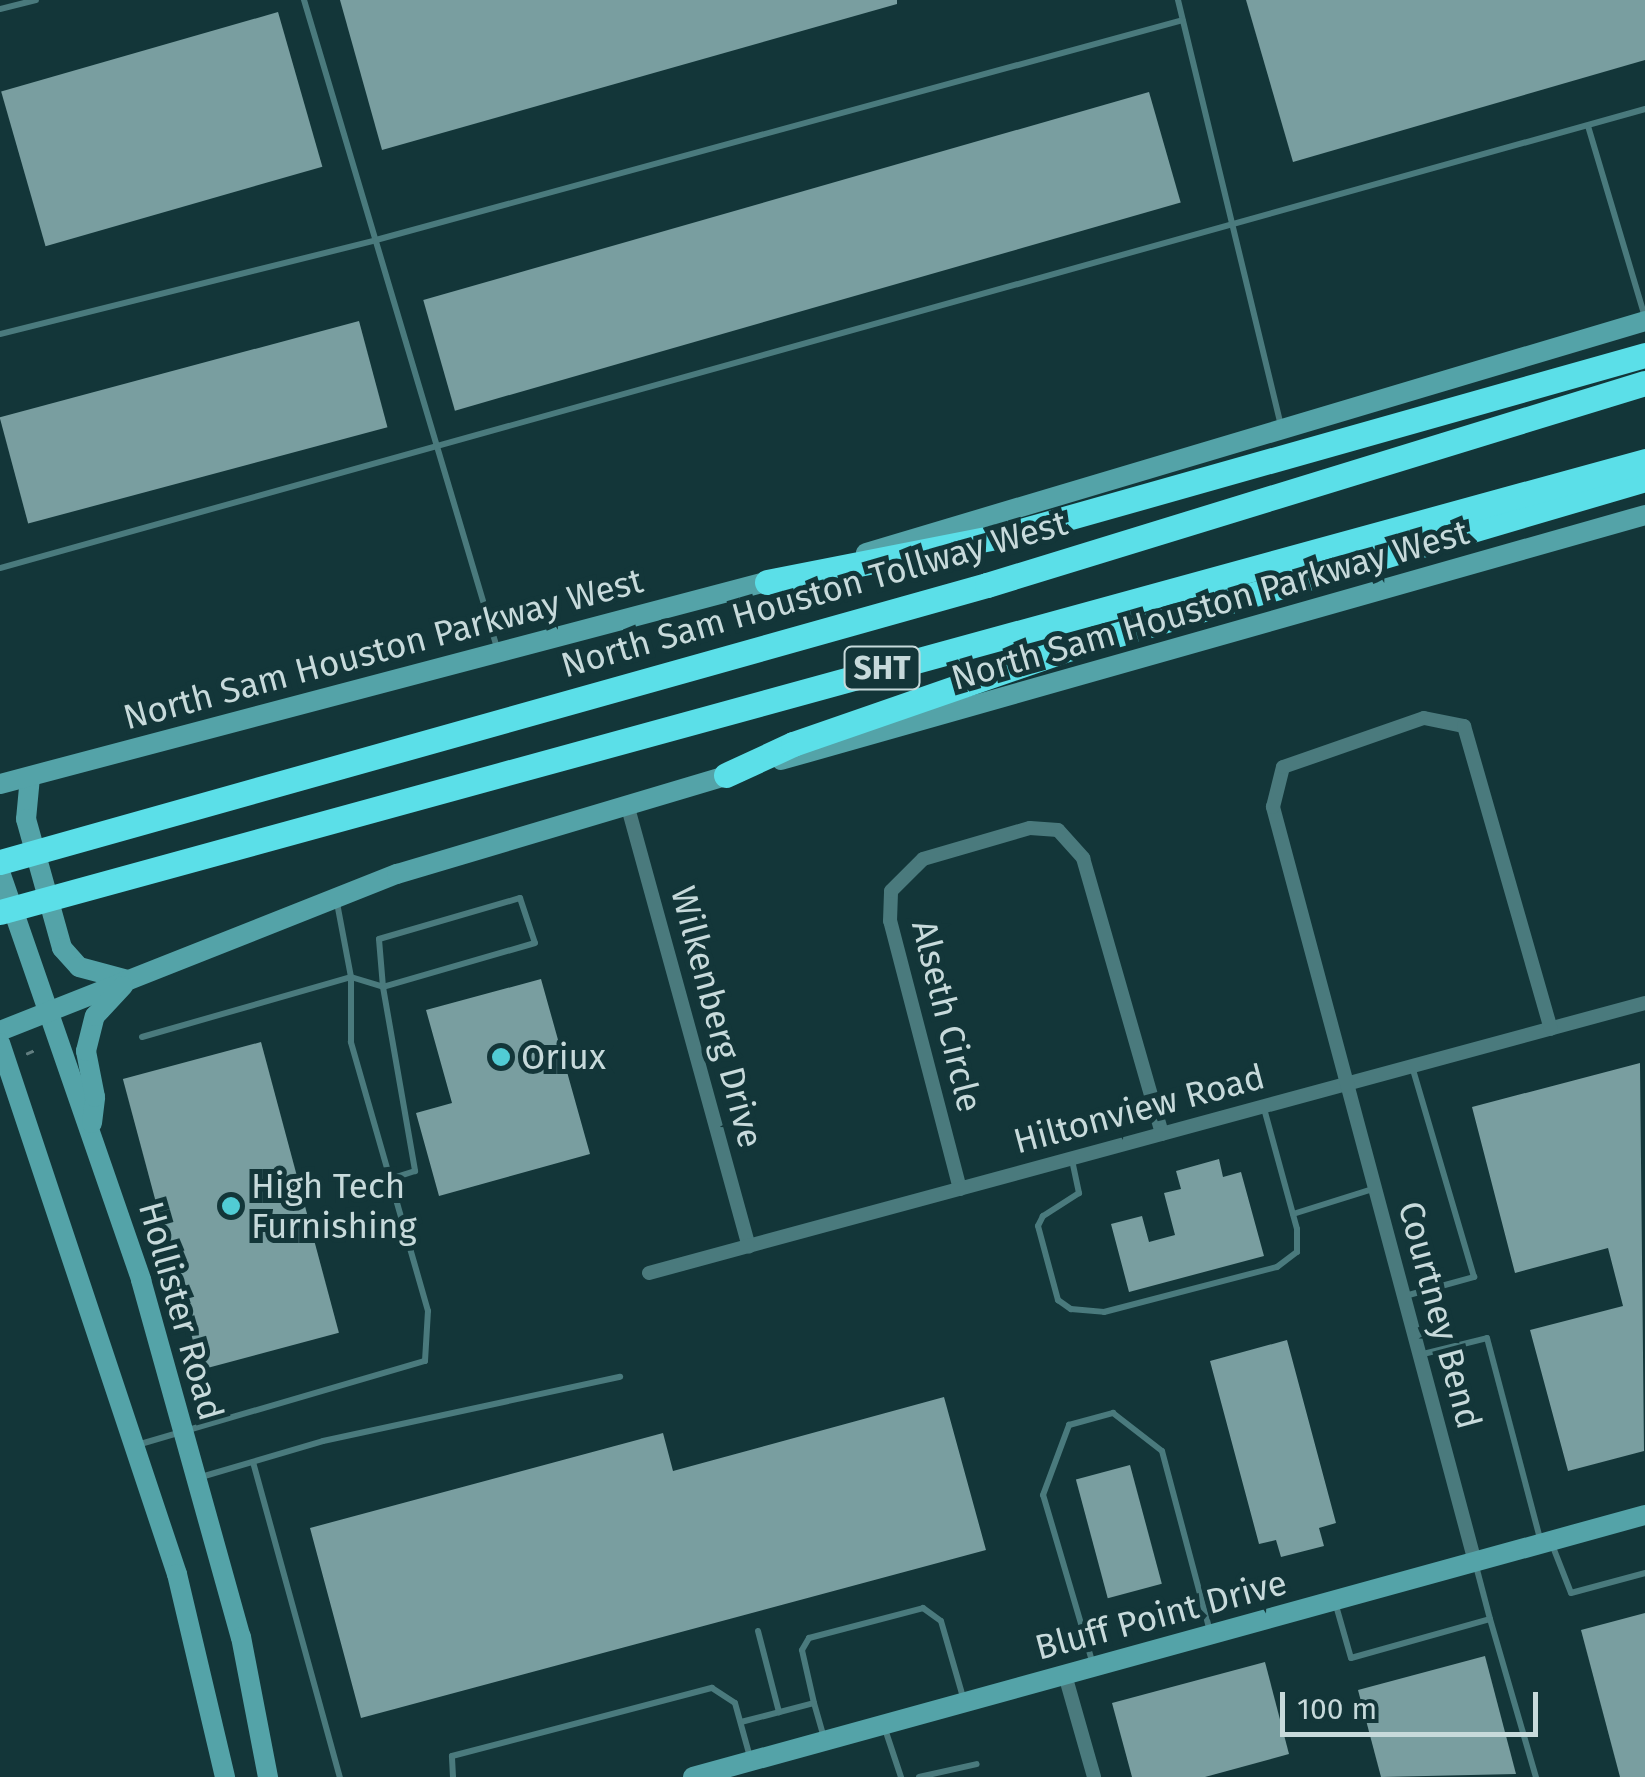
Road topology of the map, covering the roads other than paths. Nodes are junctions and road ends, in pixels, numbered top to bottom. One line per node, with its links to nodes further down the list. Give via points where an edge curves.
1 (36, 0): 4 (lane)
2 (304, 0): 9 (lane)
3 (1178, 0): 5 (lane)
4 (0, 9)
5 (1182, 20): 8 (lane); 9 (lane)
6 (1645, 110): 7 (lane)
7 (1588, 126): 8 (lane); 10 (lane)
8 (1234, 229): 14 (lane); 15 (lane)
9 (376, 240): 11 (lane); 15 (lane)
10 (1645, 320): 14 (main road, North Sam Houston Parkway West)
11 (0, 334)
12 (1645, 354): 20 (highway, via 1007,535)
13 (1645, 383): 27 (highway, North Sam Houston Tollway West / SHT, via 987,585)
14 (1282, 429): 20 (main road, North Sam Houston Parkway West)
15 (438, 451): 19 (lane); 21 (lane)
16 (1645, 461): 30 (highway, SHT)
17 (1645, 479): 23 (highway, via 1060,651 810,738)
18 (1645, 516): 23 (main road, North Sam Houston Parkway West)
19 (0, 568)
20 (767, 582): 21 (main road, North Sam Houston Parkway West)
21 (498, 652): 24 (main road, North Sam Houston Parkway West)
22 (0, 767): 24 (main road)
23 (726, 775): 26 (main road, North Sam Houston Parkway West)
24 (30, 776): 25 (main road, North Sam Houston Parkway West); 32 (main road, via 26,819 62,948 79,966)
25 (0, 784)
26 (627, 804): 29 (main road, North Sam Houston Parkway West); 51 (street, Wilkenberg Drive)
27 (0, 862)
28 (0, 872): 35 (main road, Hollister Road)
29 (335, 897): 31 (lane); 32 (main road, North Sam Houston Parkway West)
30 (0, 914)
31 (352, 976): 33 (lane); 38 (lane); 47 (lane, via 351,1042)
32 (128, 980): 35 (main road, North Sam Houston Parkway West); 44 (main road, via 96,1016 86,1050 95,1097)
33 (383, 987): 33 (lane, via 379,939 520,898 535,942); 47 (lane, via 415,1172)
34 (1645, 1003): 36 (street, Hiltonview Road)
35 (49, 1012): 37 (main road, North Sam Houston Parkway West); 44 (main road, Hollister Road)
36 (1551, 1029): 40 (street, Hiltonview Road); 42 (street, Courtney Bend, via 1464,726 1424,718 1283,767 1273,807)
37 (0, 1031)
38 (142, 1038)
39 (0, 1044): 41 (main road)
40 (1412, 1066): 42 (street, Hiltonview Road); 53 (lane, via 1474,1276)
41 (8, 1083): 57 (main road)
42 (1347, 1084): 43 (street, Hiltonview Road); 49 (street, Courtney Bend)
43 (1264, 1106): 45 (street, Hiltonview Road); 50 (lane)
44 (91, 1131): 56 (main road, Hollister Road)
45 (1162, 1134): 46 (street, Hiltonview Road); 48 (street, Alseth Circle, via 1077,845 1058,830 1030,828 908,867 888,905)
46 (1072, 1158): 48 (street, Hiltonview Road); 50 (lane, via 1080,1193 1038,1226 1058,1300 1071,1309 1104,1312 1277,1267 1298,1252)
47 (390, 1180): 56 (lane, via 428,1310 425,1361)
48 (960, 1188): 51 (street, Hiltonview Road)
49 (1375, 1188): 50 (lane); 53 (street, Courtney Bend)
50 (1293, 1214)
51 (748, 1246): 52 (street, Hiltonview Road)
52 (649, 1272)
53 (1404, 1296): 54 (street, Courtney Bend)
54 (1419, 1355): 61 (lane, via 1487,1338); 62 (street, Courtney Bend)
55 (620, 1377): 58 (lane)
56 (182, 1432): 57 (lane); 59 (main road, Hollister Road)
57 (137, 1444): 78 (main road, via 200,1648)
58 (253, 1462): 59 (lane); 80 (lane)
59 (195, 1478): 79 (main road, Hollister Road, via 241,1637)
60 (1645, 1514): 61 (main road, Bluff Point Drive)
61 (1546, 1542): 62 (main road, Bluff Point Drive); 63 (lane, via 1570,1593)
62 (1475, 1562): 64 (main road, Bluff Point Drive); 65 (lane)
63 (1645, 1573)
64 (1335, 1600): 65 (lane, via 1352,1658); 67 (main road, Bluff Point Drive)
65 (1490, 1618): 86 (lane)
66 (758, 1631): 72 (lane)
67 (1210, 1635): 68 (main road, Bluff Point Drive); 68 (lane, via 1162,1451 1112,1413 1070,1425 1043,1495)
68 (1094, 1667): 69 (main road, Bluff Point Drive)
69 (1066, 1674): 70 (main road, Bluff Point Drive); 85 (street)
70 (964, 1702): 71 (lane, via 941,1621 923,1608 809,1638 802,1650); 74 (main road, Bluff Point Drive)
71 (814, 1703): 72 (lane); 75 (lane)
72 (779, 1712): 73 (lane)
73 (740, 1722): 76 (lane); 81 (lane, via 736,1703 712,1688 452,1756)
74 (883, 1725): 75 (main road, Bluff Point Drive); 83 (lane)
75 (824, 1741): 76 (main road, Bluff Point Drive)
76 (751, 1761): 82 (main road, Bluff Point Drive)
77 (978, 1764): 84 (lane)
78 (226, 1777)
79 (268, 1777)
80 (340, 1777)
81 (453, 1777)
82 (693, 1777)
83 (901, 1777)
84 (919, 1777)
85 (1094, 1777)
86 (1536, 1777)

